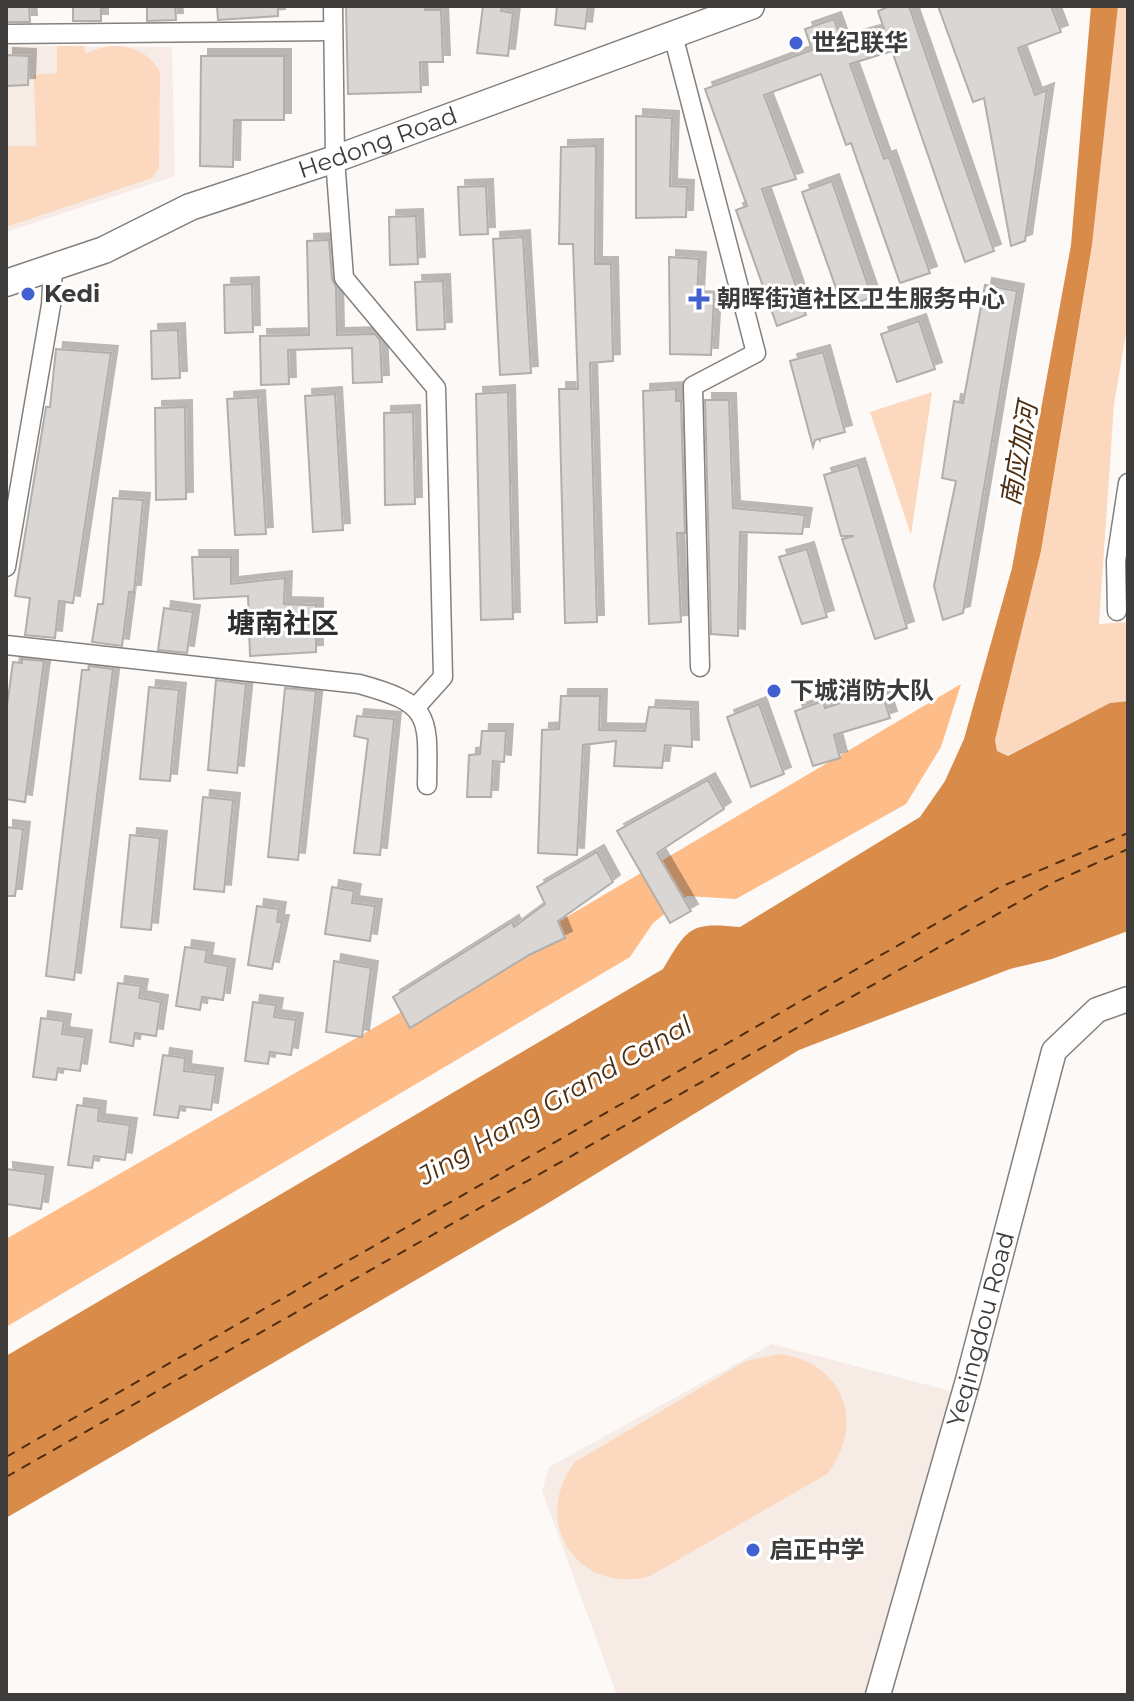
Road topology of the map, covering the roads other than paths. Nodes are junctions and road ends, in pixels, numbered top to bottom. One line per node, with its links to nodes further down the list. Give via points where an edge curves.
1 (333, 6): 3 (street)
2 (751, 6): 5 (main road, Hedong Road)
3 (333, 31): 4 (street); 6 (street)
4 (6, 34)
5 (673, 35): 6 (main road, Hedong Road); 13 (street, via 756,353 693,386)
6 (335, 159): 7 (main road, Hedong Road, via 190,207 104,250); 14 (street, via 344,278 436,388 443,677)
7 (53, 267): 8 (main road, Hedong Road); 10 (street)
8 (6, 283)
9 (1128, 483): 11 (street, via 1116,561)
10 (6, 567)
11 (1117, 611)
12 (6, 645): 14 (street, via 359,684)
13 (700, 667)
14 (416, 707): 15 (street, via 428,727)
15 (427, 785)
16 (1128, 999): 17 (street, Yeqingdou Road, via 1097,1010 1054,1051)
17 (878, 1695)

